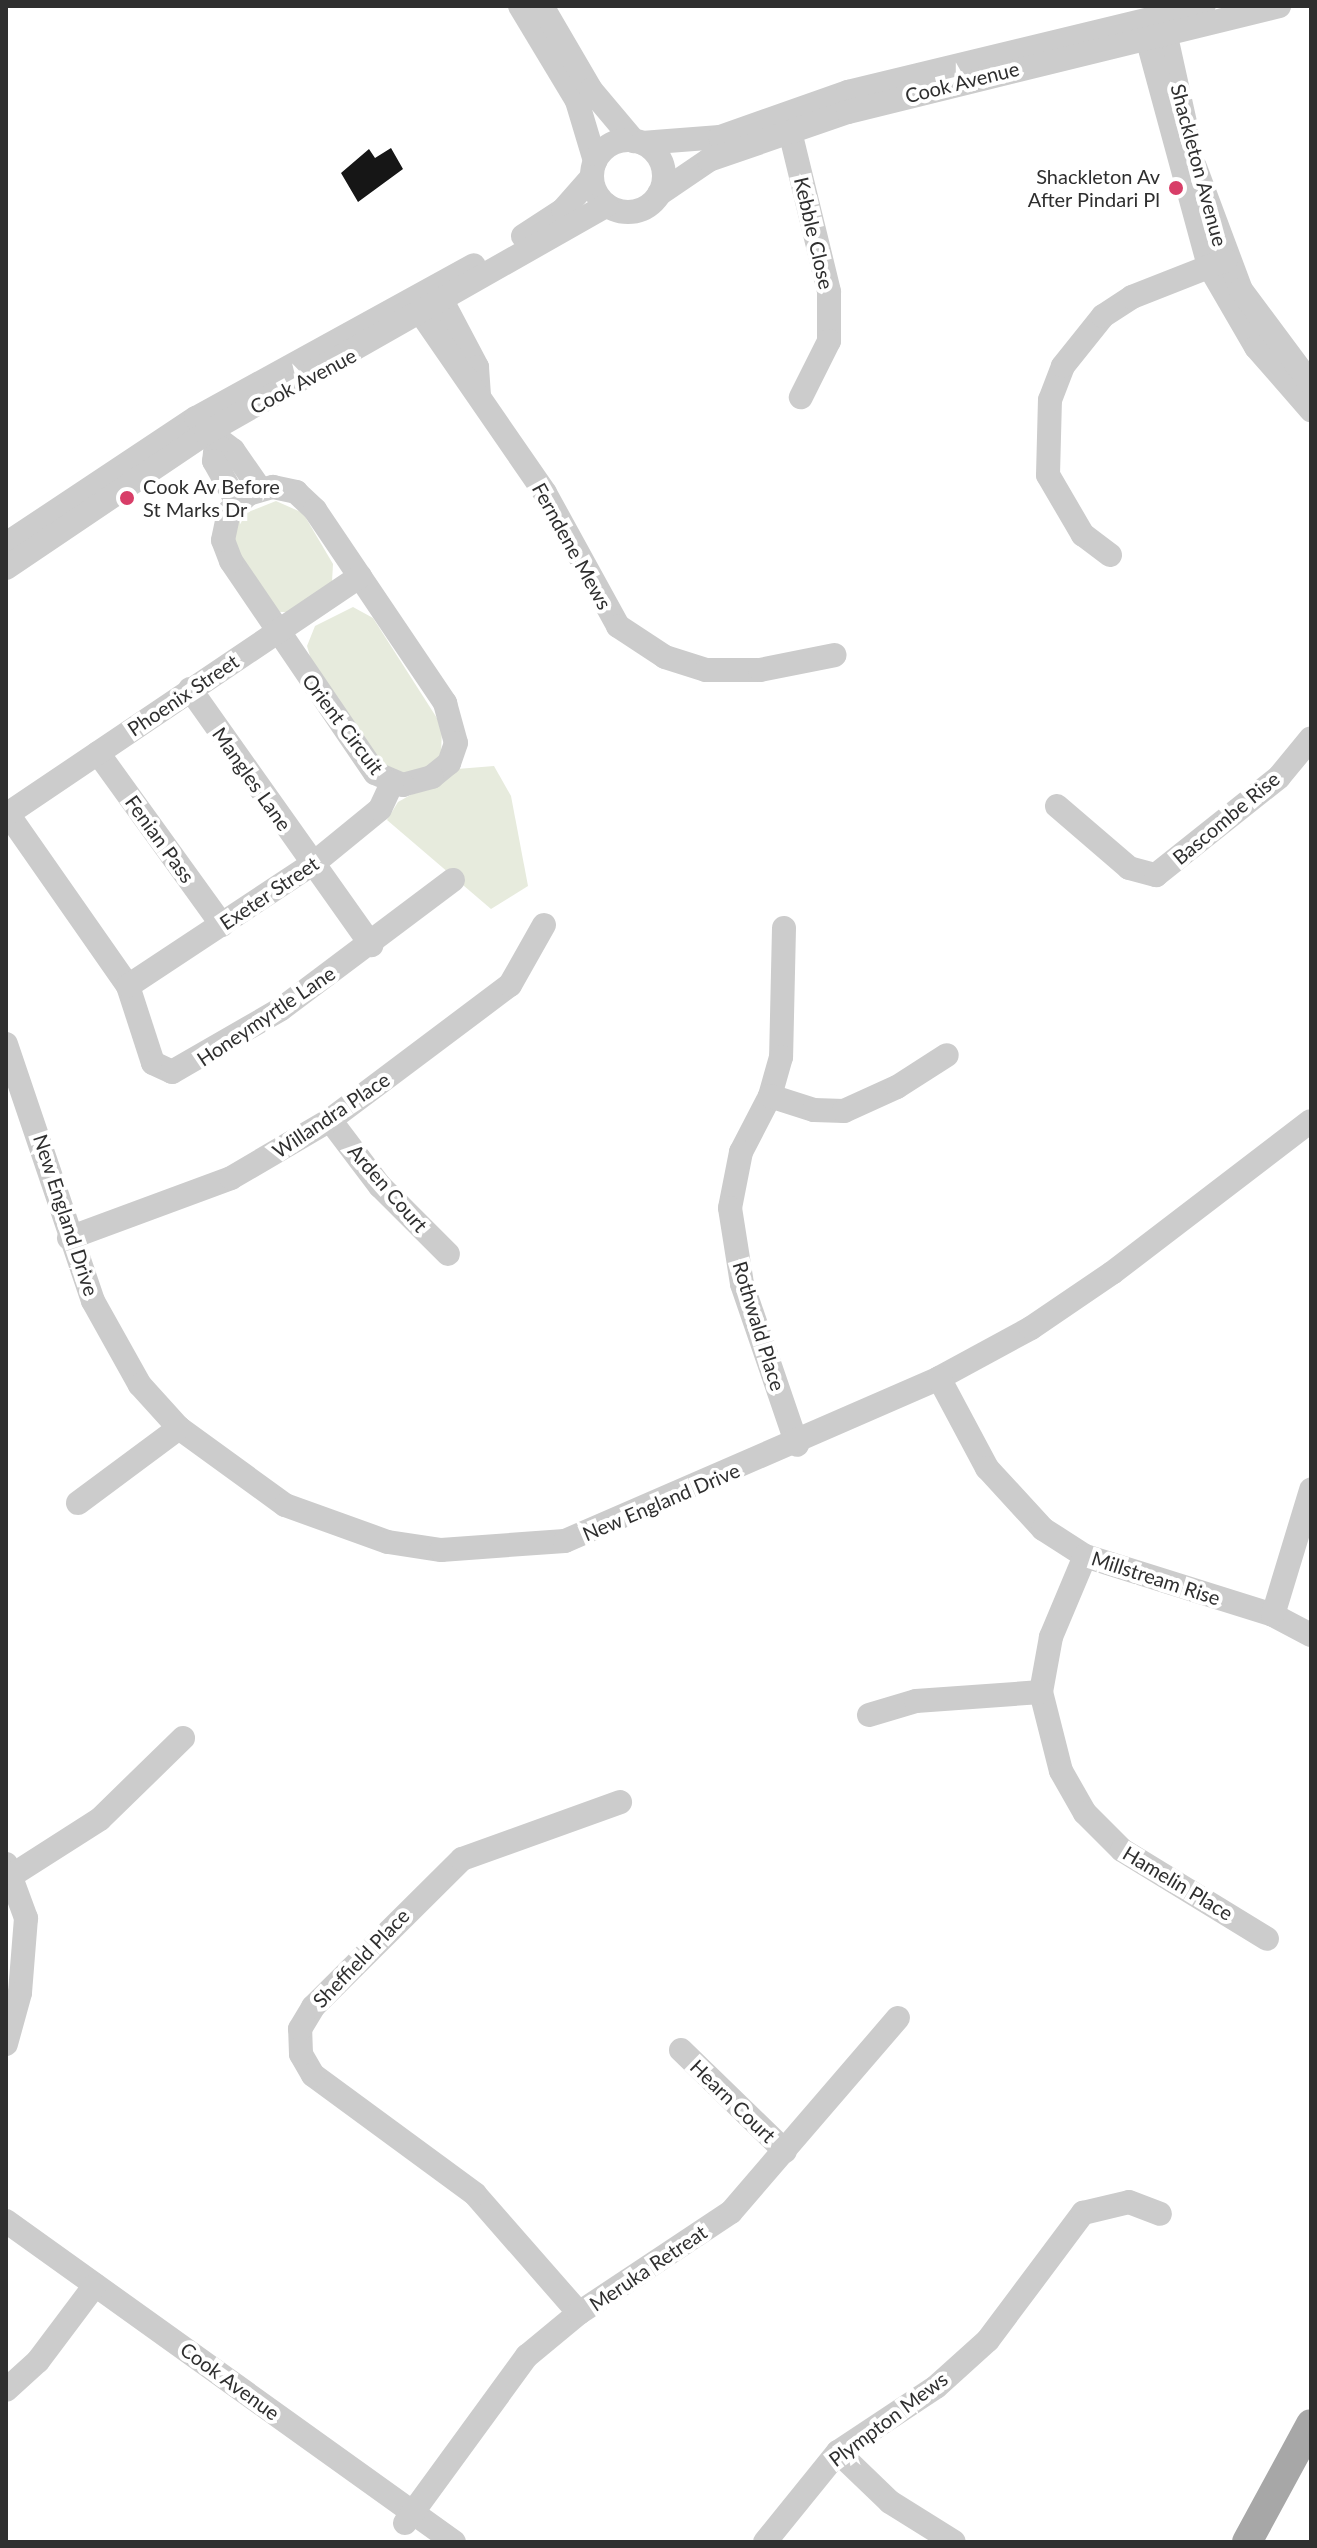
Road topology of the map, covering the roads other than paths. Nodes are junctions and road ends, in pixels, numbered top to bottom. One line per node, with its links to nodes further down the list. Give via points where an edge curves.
1 (520, 6): 8 (street, via 577,101)
2 (542, 6): 7 (street, via 591,90)
3 (1204, 6): 5 (street, Cook Avenue)
4 (1279, 6): 5 (street, Cook Avenue)
5 (1154, 27): 6 (street, Cook Avenue); 11 (street, Shackleton Avenue)
6 (788, 121): 7 (street, Cook Avenue, via 720,137); 9 (street, Cook Avenue, via 709,160); 16 (street, Kebble Close, via 829,292 829,341)
7 (638, 142): 8 (street, via 609,145); 9 (street, via 662,164)
8 (594, 169): 10 (street); 12 (street, Cook Avenue, via 544,224)
9 (659, 194): 10 (street, via 635,211)
10 (607, 205): 12 (street, Cook Avenue)
11 (1218, 263): 14 (street, Shackleton Avenue, via 1256,347); 22 (street, via 1132,297 1103,316 1063,366 1050,400 1048,475 1083,535)
12 (439, 295): 13 (street, Cook Avenue); 15 (street, Ferndene Mews, via 477,367)
13 (409, 313): 15 (street, Ferndene Mews); 18 (street, Cook Avenue)
14 (1303, 378): 17 (street, Shackleton Avenue)
15 (479, 394): 26 (street, Ferndene Mews, via 545,493 618,626 665,657 706,670 760,670)
16 (801, 397)
17 (1311, 410)
18 (206, 432): 19 (street, via 233,450); 20 (street, via 214,461); 21 (street, Cook Avenue); 23 (street, Cook Avenue)
19 (260, 489): 20 (street); 24 (street, Orient Circuit, via 285,487 302,496)
20 (237, 502): 25 (street, Orient Circuit, via 224,525 226,551)
21 (6, 544)
22 (1110, 555)
23 (6, 568)
24 (360, 576): 25 (street, Phoenix Street); 30 (street, Orient Circuit, via 445,703 457,734 443,771 414,784)
25 (277, 632): 27 (street, Phoenix Street); 30 (street, Orient Circuit, via 369,766)
26 (835, 655)
27 (190, 689): 29 (street, Phoenix Street); 33 (street, Mangles Lane)
28 (1311, 738): 31 (street, Bascombe Rise, via 1279,777 1156,875 1129,868)
29 (98, 753): 32 (street, Phoenix Street); 35 (street, Fenian Pass)
30 (392, 783): 33 (street, Exeter Street, via 380,809)
31 (1057, 806)
32 (7, 814): 39 (street, Honeymyrtle Lane)
33 (314, 863): 35 (street, Exeter Street); 38 (street, Mangles Lane)
34 (453, 880): 38 (street, Honeymyrtle Lane)
35 (222, 925): 39 (street, Exeter Street)
36 (544, 925): 44 (street, Willandra Place, via 510,985)
37 (784, 928): 43 (street, Rothwald Place, via 785,1030)
38 (371, 945): 39 (street, Honeymyrtle Lane, via 180,1071 165,1070 149,1057)
39 (128, 986)
40 (6, 1044): 42 (street, New England Drive)
41 (947, 1055): 43 (street, via 897,1087 844,1111 814,1110)
42 (12, 1077): 46 (street, New England Drive)
43 (770, 1096): 50 (street, Rothwald Place, via 741,1152 730,1208 742,1284)
44 (330, 1120): 46 (street, Willandra Place, via 231,1178); 47 (street, Arden Court, via 380,1186)
45 (1311, 1121): 48 (street, New England Drive, via 1112,1273 1031,1328)
46 (69, 1238): 49 (street, New England Drive, via 113,1343)
47 (448, 1254)
48 (939, 1378): 50 (street, New England Drive); 53 (street, Millstream Rise, via 1003,1490 1043,1529)
49 (179, 1428): 50 (street, New England Drive, via 285,1505 388,1542 441,1550 565,1541); 52 (street)
50 (797, 1445)
51 (1311, 1490): 54 (street)
52 (78, 1503)
53 (1085, 1556): 54 (street, Millstream Rise); 56 (street, Hamelin Place, via 1051,1637)
54 (1273, 1615): 55 (street, Millstream Rise)
55 (1311, 1635)
56 (1041, 1692): 57 (street, via 916,1701); 61 (street, Hamelin Place, via 1049,1741 1085,1813 1135,1859)
57 (869, 1715)
58 (183, 1738): 60 (street, via 100,1819)
59 (620, 1802): 70 (street, Sheffield Place, via 462,1859 313,2007 300,2029 301,2054 313,2075 475,2194)
60 (10, 1869): 63 (street, via 25,1937 20,1993)
61 (1267, 1939)
62 (898, 2018): 65 (street, Meruka Retreat)
63 (6, 2044)
64 (681, 2050): 65 (street, Hearn Court)
65 (785, 2151): 70 (street, Meruka Retreat, via 731,2212)
66 (1160, 2214): 73 (street, Plympton Mews, via 1129,2202 1083,2213 988,2340 936,2387)
67 (6, 2221): 69 (street, Cook Avenue)
68 (6, 2236): 69 (street, Cook Avenue)
69 (91, 2290): 71 (street, via 38,2361); 75 (street, Cook Avenue)
70 (579, 2313): 75 (street, Meruka Retreat, via 527,2356)
71 (6, 2390)
72 (1311, 2424): 80 (main road)
73 (838, 2452): 78 (street, Plympton Mews); 79 (street, via 890,2502)
74 (1311, 2464): 81 (main road)
75 (408, 2518): 76 (street, Cook Avenue); 77 (street, Cook Avenue)
76 (432, 2542)
77 (454, 2542)
78 (765, 2542)
79 (954, 2542)
80 (1247, 2542)
81 (1267, 2542)

